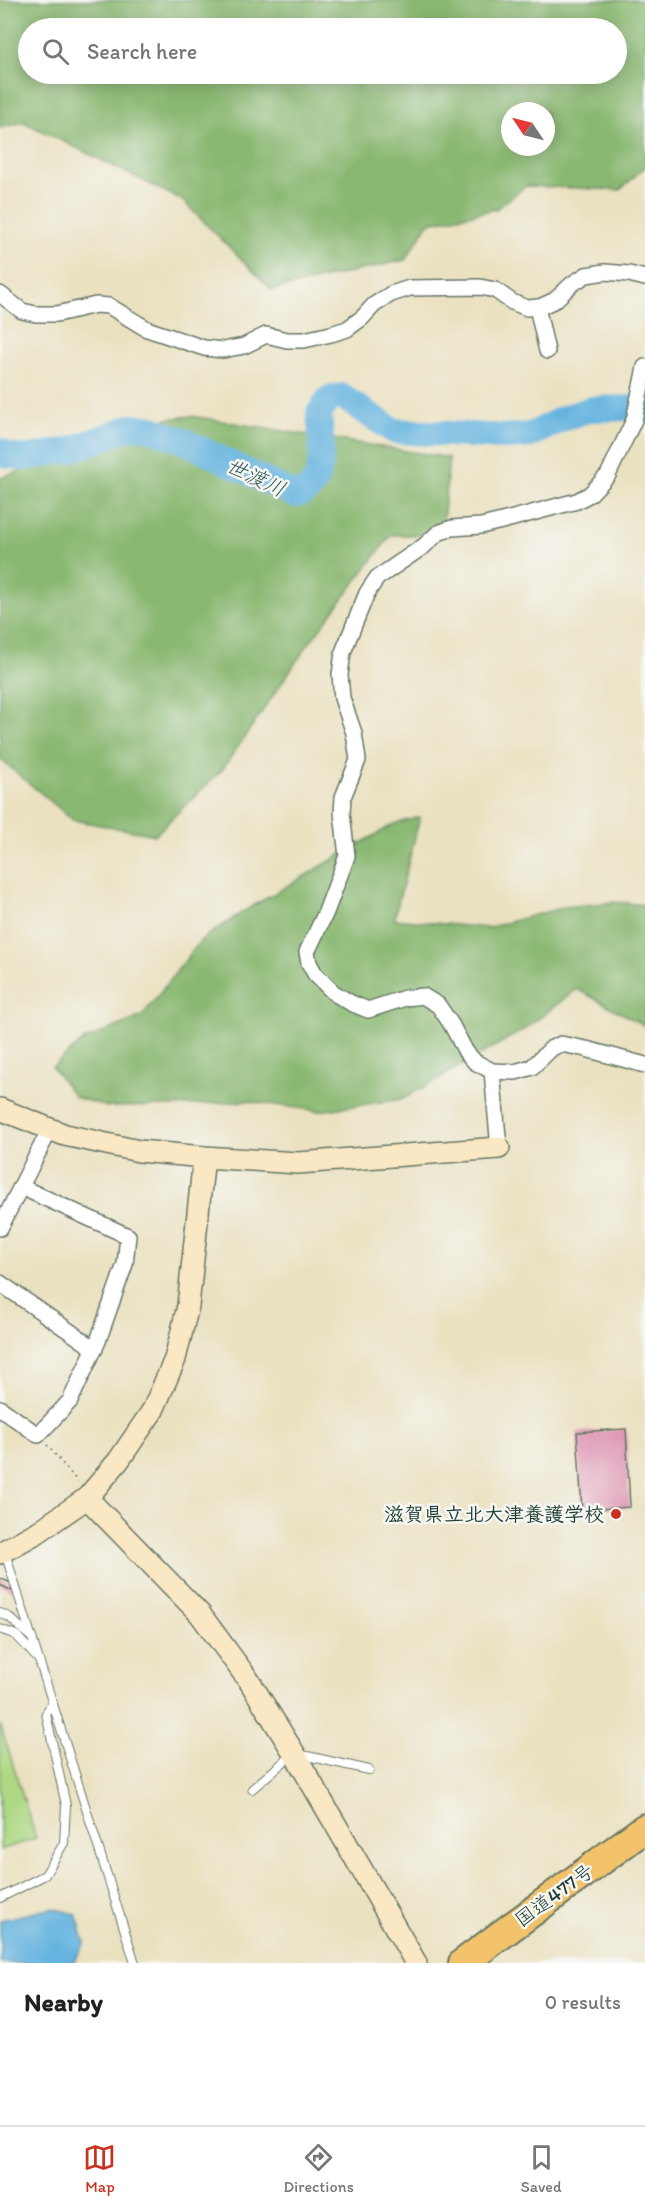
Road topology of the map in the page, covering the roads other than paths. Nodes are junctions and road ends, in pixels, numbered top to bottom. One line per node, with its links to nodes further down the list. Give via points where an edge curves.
1 (645, 278): 3 (street, via 605,272 586,275 555,300)
2 (0, 294): 3 (street, via 22,310 36,314 109,306 147,329 204,348 223,350 244,346 266,335 304,340 332,334 347,329 391,294 410,288 495,290 512,302)
3 (537, 307): 4 (street)
4 (547, 351)
5 (645, 367): 7 (street, via 634,420 601,485 577,501 438,533 377,578 343,652 342,698 358,760 343,797 347,856 307,952 309,963 334,993 368,1010 423,996 438,1005 465,1052)
6 (645, 1065): 7 (street, via 561,1044 532,1067 515,1072)
7 (492, 1071): 10 (street)
8 (0, 1109): 9 (street)
9 (50, 1129): 11 (street, via 138,1151); 12 (street)
10 (499, 1148): 11 (street, via 298,1163)
11 (204, 1157): 17 (street, via 188,1306 175,1359 153,1410 119,1460)
12 (21, 1187): 13 (street); 15 (street, via 128,1236 125,1264)
13 (0, 1228)
14 (0, 1282): 15 (street)
15 (95, 1349): 16 (street, via 70,1401 38,1434)
16 (0, 1408)
17 (82, 1490): 18 (street, via 38,1532); 24 (street, via 200,1614 250,1682)
18 (2, 1552): 21 (lane)
19 (0, 1613): 21 (lane)
20 (0, 1629): 22 (lane, via 15,1635)
21 (32, 1638): 22 (lane)
22 (38, 1659): 23 (lane)
23 (52, 1701): 28 (lane, via 46,1714 66,1805 64,1843 45,1875); 29 (lane)
24 (294, 1753): 25 (lane); 26 (lane); 30 (street)
25 (369, 1770)
26 (252, 1789)
27 (645, 1828): 31 (highway, 国道477号)
28 (0, 1898)
29 (135, 1963)
30 (416, 1963)
31 (463, 1963)

